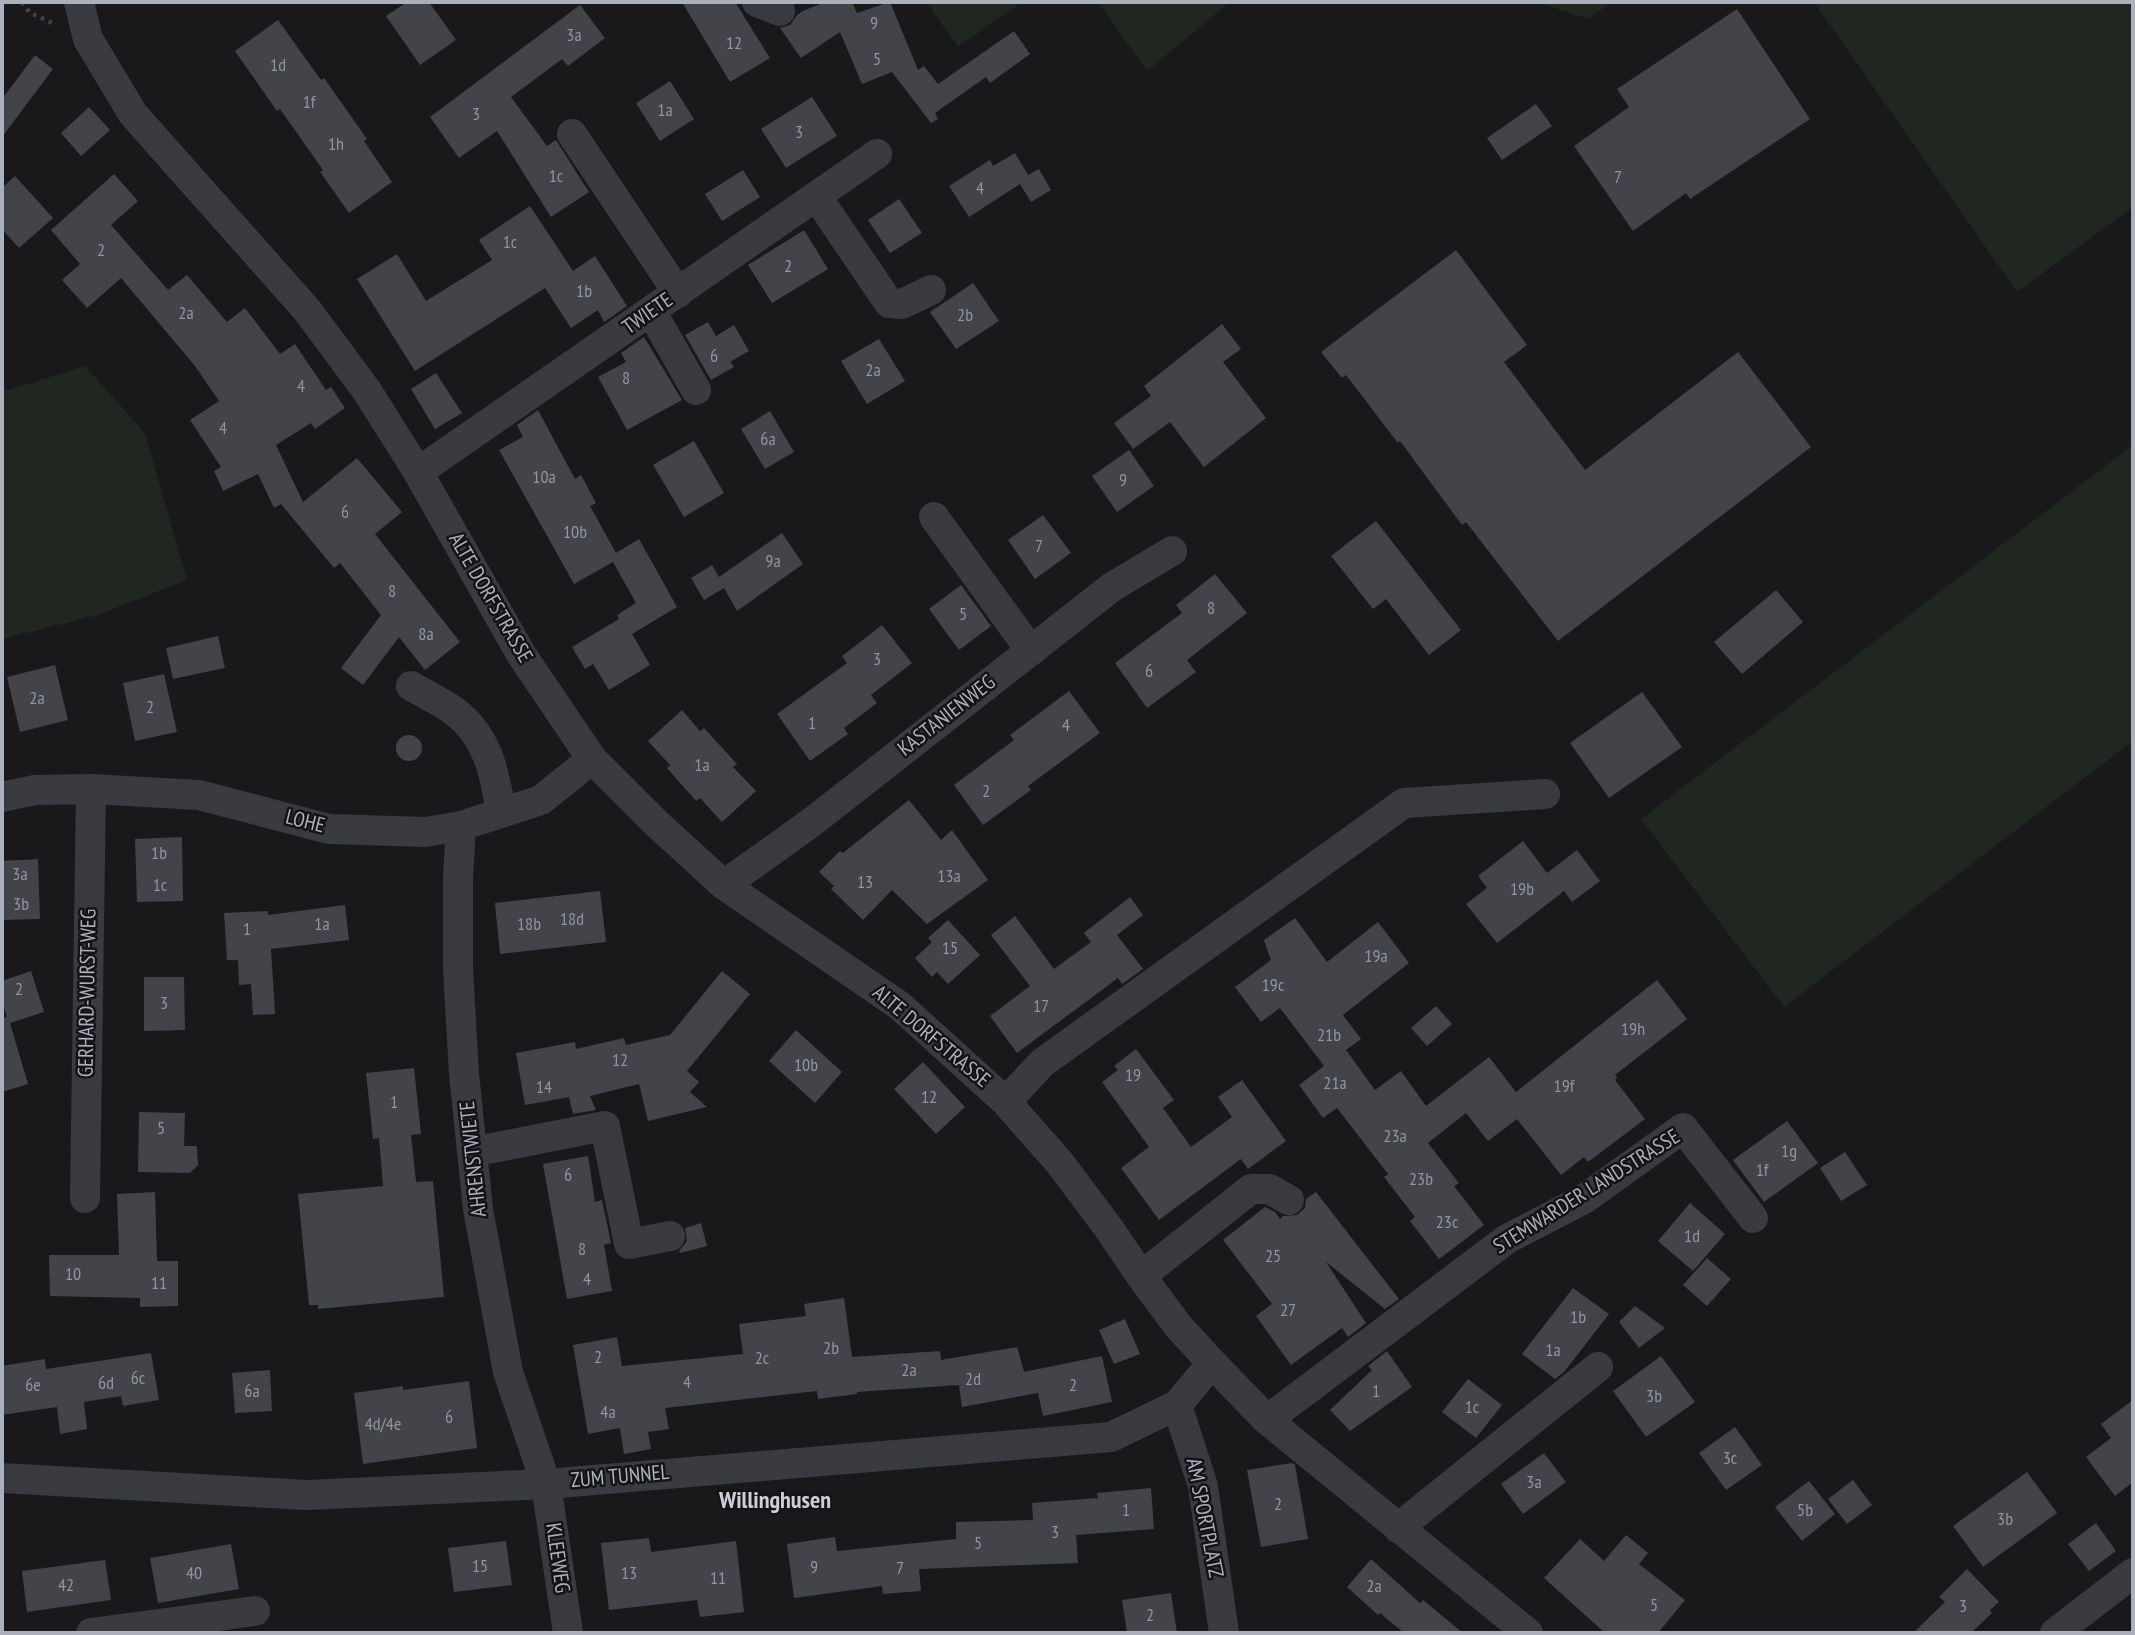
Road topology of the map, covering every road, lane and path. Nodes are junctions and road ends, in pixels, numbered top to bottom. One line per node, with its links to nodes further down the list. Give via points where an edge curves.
1 (79, 2): 9 (street, ALTE DORFSTRASSE, via 88,38 133,114 307,310 367,391)
2 (572, 134): 6 (street)
3 (877, 154): 4 (street, TWIETE)
4 (817, 197): 5 (street, via 889,303 902,304); 6 (street, TWIETE)
5 (931, 290)
6 (678, 293): 7 (street, TWIETE)
7 (651, 312): 8 (street); 9 (street, TWIETE)
8 (696, 390)
9 (418, 472): 14 (street, ALTE DORFSTRASSE, via 521,654)
10 (934, 517): 12 (street)
11 (1172, 551): 12 (street, KASTANIENWEG, via 1112,587)
12 (1031, 651): 20 (street, KASTANIENWEG)
13 (411, 686): 18 (street, via 455,712 476,732 495,774)
14 (592, 758): 18 (street, LOHE, via 541,800); 20 (street, ALTE DORFSTRASSE)
15 (92, 789): 17 (street, LOHE, via 35,790); 19 (street, LOHE, via 199,795 329,829 426,832); 23 (street, GERHARD-WURST-WEG)
16 (1545, 794): 21 (street, ALTE DORFSTRASSE, via 1404,803 1042,1063)
17 (2, 797)
18 (501, 813): 19 (street, LOHE)
19 (461, 826): 22 (street, AHRENSTWIETE, via 458,969)
20 (724, 885): 21 (street, ALTE DORFSTRASSE, via 900,1006)
21 (1006, 1102): 27 (street, ALTE DORFSTRASSE, via 1059,1161)
22 (472, 1152): 26 (street, via 605,1126 629,1244); 33 (street, AHRENSTWIETE, via 508,1372)
23 (85, 1198)
24 (1289, 1200): 27 (street, via 1269,1189 1251,1189)
25 (1753, 1218): 31 (street, STEMWARDER LANDSTRASSE, via 1683,1128 1584,1199 1507,1239)
26 (670, 1236)
27 (1141, 1276): 28 (street, ALTE DORFSTRASSE)
28 (1212, 1363): 30 (street, ZUM TUNNEL); 31 (street)
29 (1598, 1367): 34 (street)
30 (1177, 1405): 33 (street, ZUM TUNNEL, via 1111,1437); 39 (street, AM SPORTPLATZ, via 1203,1486)
31 (1267, 1420): 34 (street)
32 (2, 1478): 33 (street, ZUM TUNNEL, via 307,1495)
33 (546, 1484): 38 (street, KLEEWEG)
34 (1398, 1528): 40 (street)
35 (2133, 1573): 41 (street)
36 (255, 1611): 37 (street)
37 (91, 1633)
38 (568, 1633)
39 (1224, 1633)
40 (1528, 1633)
41 (2055, 1633)

